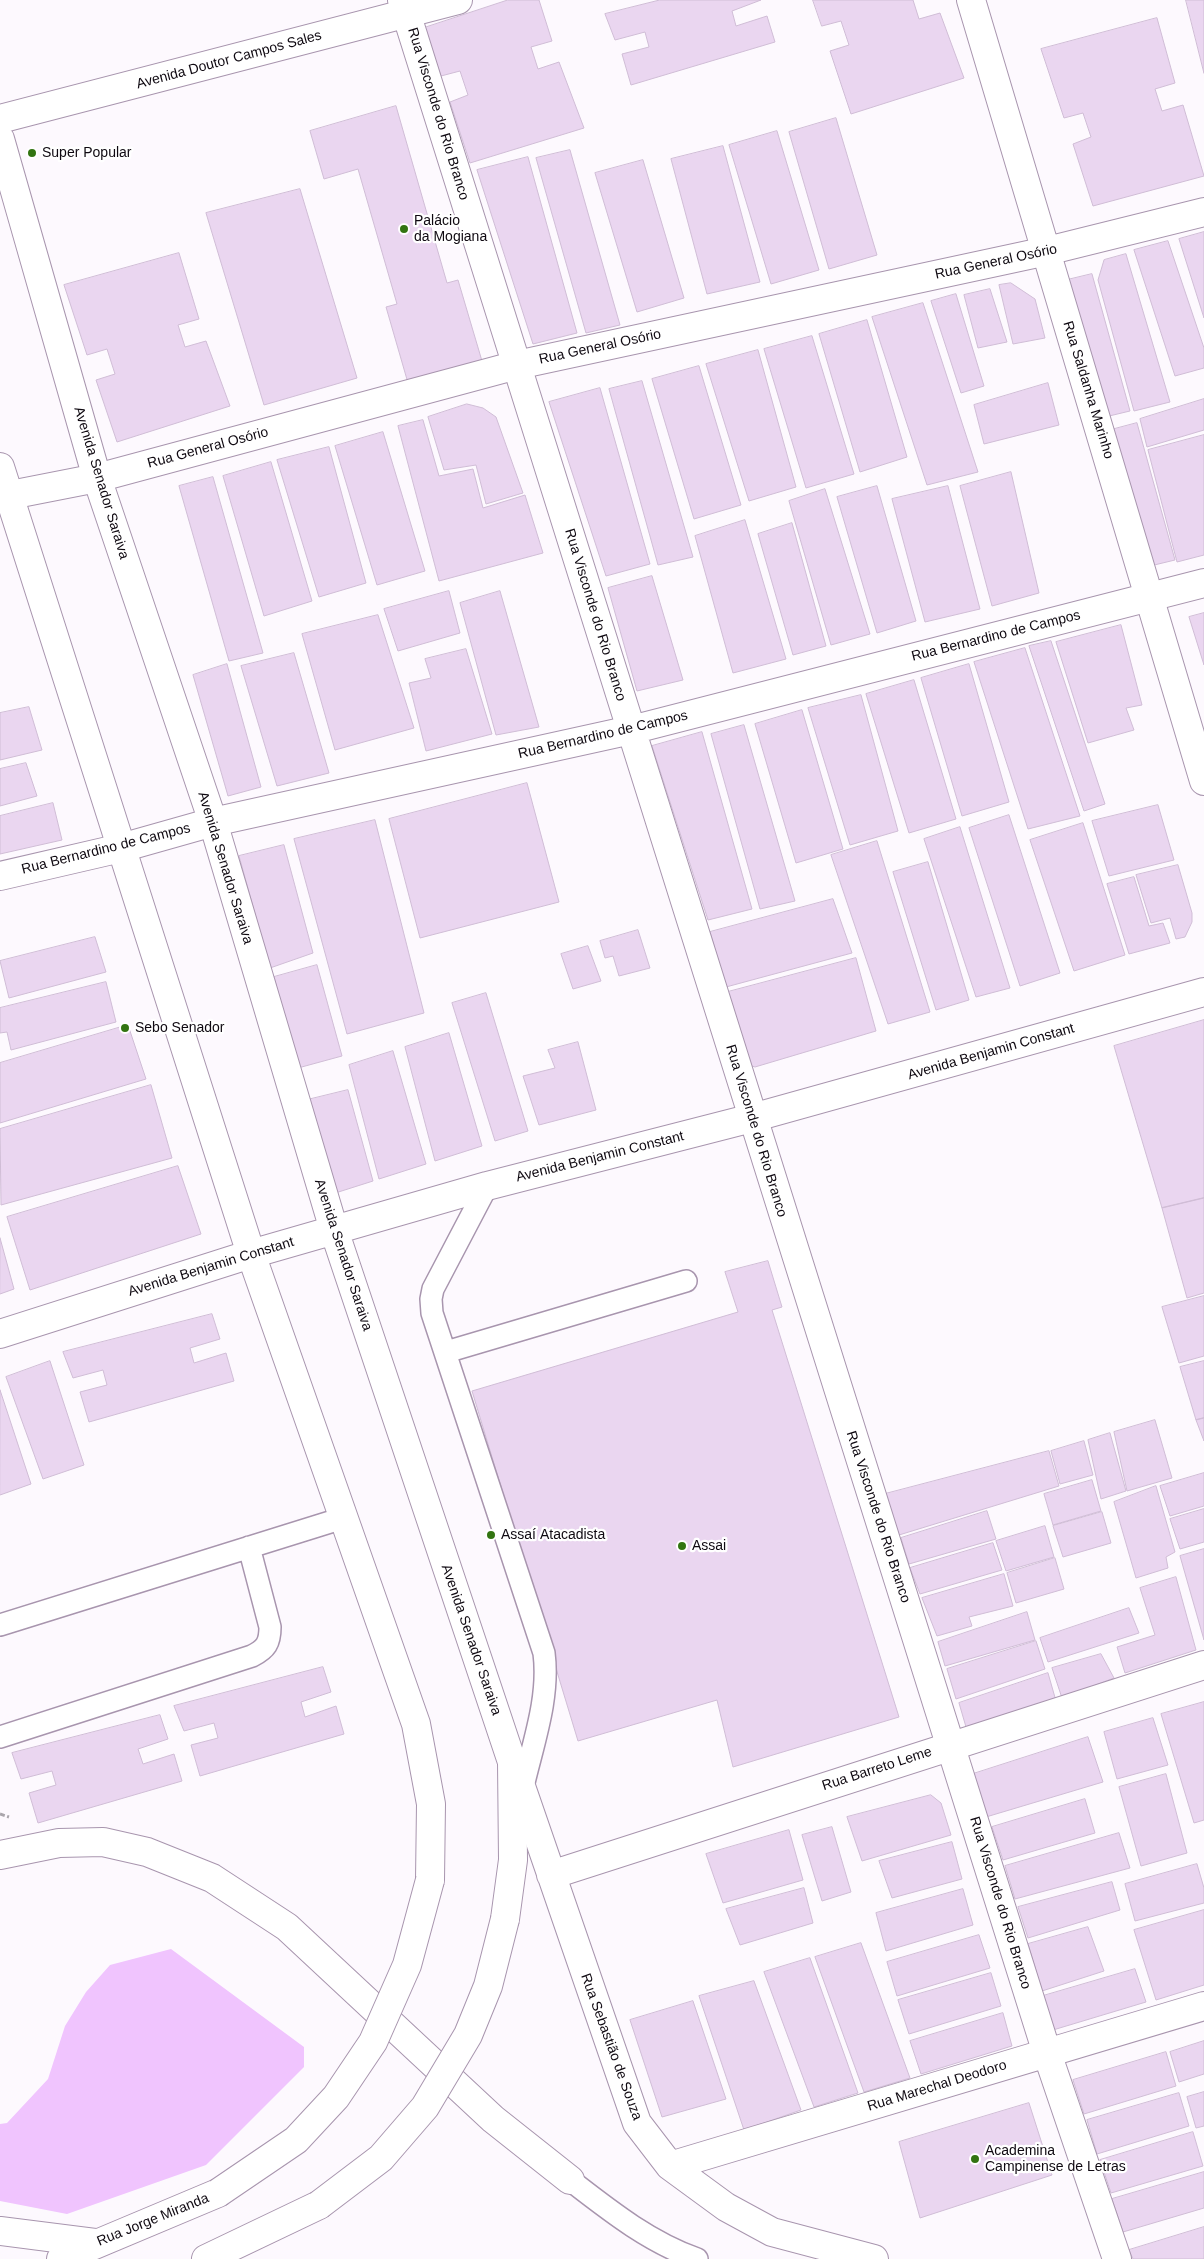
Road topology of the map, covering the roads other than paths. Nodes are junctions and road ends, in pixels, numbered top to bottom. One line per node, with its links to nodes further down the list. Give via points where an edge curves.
1 (458, 0): 3 (street, Avenida Doutor Campos Sales)
2 (971, 0): 7 (street, Rua Saldanha Marinho)
3 (404, 7): 4 (street, Avenida Doutor Campos Sales); 8 (street, Rua Visconde do Rio Branco)
4 (0, 120)
5 (0, 139): 10 (street, Avenida Senador Saraiva)
6 (1204, 212): 7 (street, Rua General Osório)
7 (1047, 251): 8 (street, Rua General Osório); 13 (street, Rua Saldanha Marinho)
8 (517, 365): 10 (street, Rua General Osório); 14 (street, Rua Visconde do Rio Branco)
9 (0, 467): 11 (street)
10 (98, 478): 11 (street, Rua General Osório); 16 (street, Avenida Senador Saraiva)
11 (4, 496): 17 (street)
12 (1204, 583): 13 (street, Rua Bernardino de Campos)
13 (1150, 597): 14 (street, Rua Bernardino de Campos); 15 (street, Rua Saldanha Marinho)
14 (631, 730): 16 (street, Rua Bernardino de Campos); 20 (street, Rua Visconde do Rio Branco)
15 (1204, 780)
16 (212, 822): 17 (street, Rua Bernardino de Campos); 22 (street, Avenida Senador Saraiva)
17 (121, 848): 18 (street, Rua Bernardino de Campos); 23 (street)
18 (0, 876)
19 (1204, 992): 20 (street, Avenida Benjamin Constant)
20 (752, 1118): 21 (street, Avenida Benjamin Constant); 32 (street, Rua Visconde do Rio Branco)
21 (487, 1186): 22 (street, Avenida Benjamin Constant); 26 (lane, via 433,1289 432,1313)
22 (334, 1230): 23 (street, Avenida Benjamin Constant); 33 (street, Avenida Senador Saraiva)
23 (251, 1254): 25 (street, Avenida Benjamin Constant); 27 (street)
24 (686, 1281): 26 (lane)
25 (0, 1334)
26 (446, 1352): 34 (lane, via 544,1653 545,1693)
27 (343, 1518): 28 (lane); 42 (street, Rua Jorge Miranda, bridge, via 416,1724 431,1804 430,1880 407,1965 373,2042 336,2097 296,2140 218,2194)
28 (249, 1547): 29 (lane); 31 (lane, via 270,1627 270,1640 264,1650)
29 (0, 1625)
30 (1204, 1665): 32 (street, Rua Barreto Leme)
31 (0, 1737)
32 (951, 1745): 36 (street, Rua Barreto Leme); 38 (street, Rua Visconde do Rio Branco)
33 (512, 1762): 34 (street, Rua Sebastião de Souza); 44 (street, Avenida Senador Saraiva, bridge, via 513,1860 505,1919 488,1986 468,2035 425,2107 381,2158 320,2206)
34 (522, 1791): 36 (street, Rua Sebastião de Souza)
35 (0, 1855): 40 (street, via 59,1844 103,1842 148,1852 212,1878 287,1927 493,2119)
36 (551, 1875): 39 (street, Rua Sebastião de Souza, via 637,2123)
37 (1204, 2006): 38 (street, Rua Marechal Deodoro)
38 (1047, 2053): 39 (street, Rua Marechal Deodoro); 47 (street, Rua Visconde do Rio Branco)
39 (670, 2166): 46 (street, Rua Sebastião de Souza, via 726,2207 772,2232)
40 (570, 2180): 45 (lane, via 626,2223)
41 (0, 2231): 42 (street)
42 (96, 2244): 43 (street, Rua Jorge Miranda)
43 (61, 2259)
44 (206, 2259)
45 (697, 2259)
46 (874, 2259)
47 (1117, 2259)

